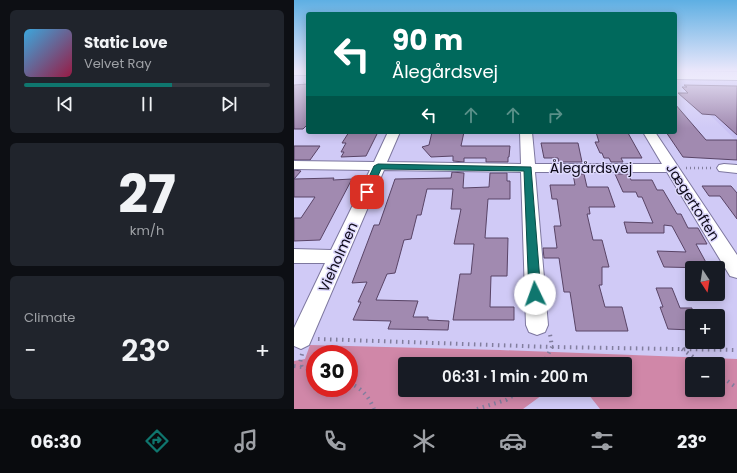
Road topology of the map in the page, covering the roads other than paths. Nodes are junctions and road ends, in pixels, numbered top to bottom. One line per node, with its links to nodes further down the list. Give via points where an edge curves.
1 (393, 134): 5 (street, Vieholmen)
2 (526, 134): 6 (street)
3 (650, 134): 7 (street, Jægertoften)
4 (294, 165): 5 (street, Ålegårdsvej)
5 (378, 166): 6 (street, Ålegårdsvej); 9 (street, Vieholmen)
6 (528, 168): 7 (street, Ålegårdsvej); 11 (street)
7 (672, 168): 10 (street, Jægertoften)
8 (294, 256): 9 (street)
9 (338, 257): 12 (street, Vieholmen)
10 (737, 271)
11 (537, 325)
12 (303, 338)

